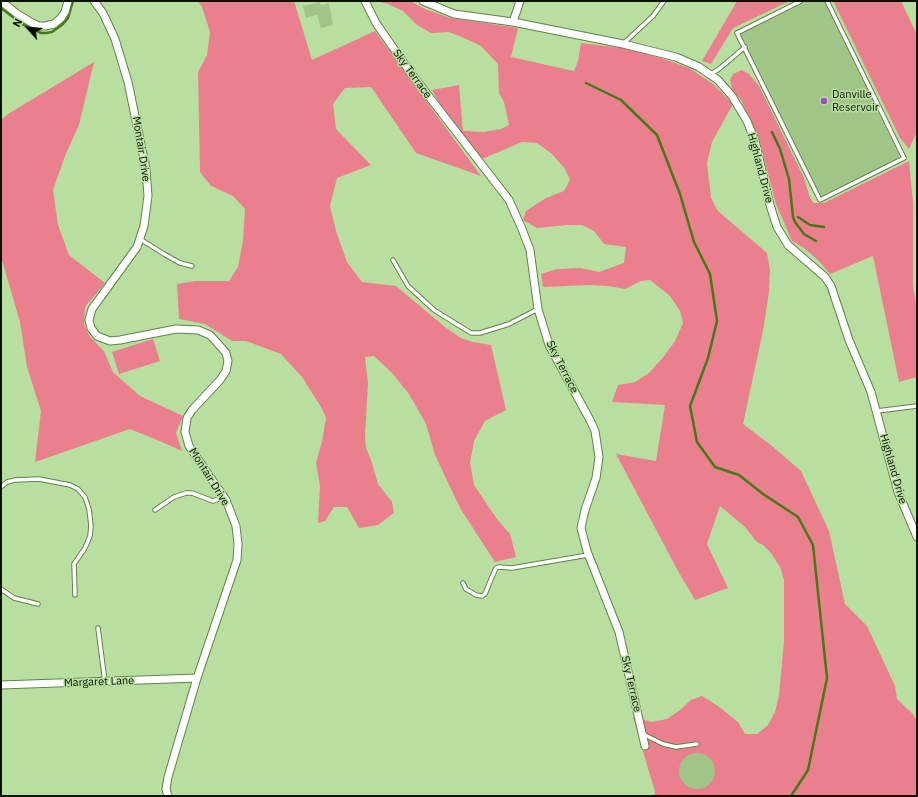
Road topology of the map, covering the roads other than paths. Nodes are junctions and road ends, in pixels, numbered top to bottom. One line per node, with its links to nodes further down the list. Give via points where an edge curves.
1 (1, 1): 2 (street, via 32,23 44,26 54,24 61,18)
2 (68, 1)
3 (94, 1): 14 (street, Montair Drive, via 103,13 115,39 138,123 148,196)
4 (365, 1): 17 (street, Sky Terrace, via 376,23 410,72 509,200 530,250)
5 (423, 1): 10 (street, Highland Drive, via 454,14)
6 (520, 1): 10 (street)
7 (664, 1): 11 (lane, via 654,16)
8 (801, 1): 12 (lane, via 737,33)
9 (827, 1): 12 (lane, via 904,158 820,200)
10 (514, 22): 11 (street, Highland Drive)
11 (623, 44): 13 (street, Highland Drive, via 676,57)
12 (745, 47): 13 (lane)
13 (710, 75): 19 (street, Highland Drive, via 732,96 755,141 777,227 788,245 825,277 831,286)
14 (140, 239): 16 (lane, via 164,254); 21 (street, Montair Drive, via 137,247 92,309 89,320 91,328 97,336 110,341 176,328 198,330 210,335 219,344 226,353 226,371 192,410 187,418 185,432 189,446)
15 (393, 260): 17 (lane, via 408,286 434,310 470,333 480,333 509,324)
16 (192, 266)
17 (538, 309): 24 (street, Sky Terrace, via 549,345 595,432 599,457 597,471 581,528)
18 (917, 406): 19 (lane)
19 (877, 412): 23 (street, Highland Drive, via 898,492)
20 (1, 488): 27 (lane, via 7,482 15,480 39,479 70,485 86,496 90,536 74,564)
21 (224, 497): 22 (lane, via 213,501 186,493 174,497); 30 (street, Montair Drive, via 236,526 237,560)
22 (155, 510)
23 (917, 537)
24 (588, 555): 25 (lane, via 512,568 496,568 482,596 466,589); 33 (street, Sky Terrace, via 619,632)
25 (463, 583)
26 (1, 589): 28 (lane, via 14,598)
27 (75, 595)
28 (38, 604)
29 (98, 628): 31 (lane)
30 (197, 678): 31 (street, Margaret Lane); 36 (street, Montair Drive, via 168,777)
31 (105, 682): 32 (street, Margaret Lane)
32 (1, 685)
33 (642, 734): 34 (lane, via 676,747); 35 (street, Sky Terrace)
34 (697, 744)
35 (645, 746)
36 (168, 796)

